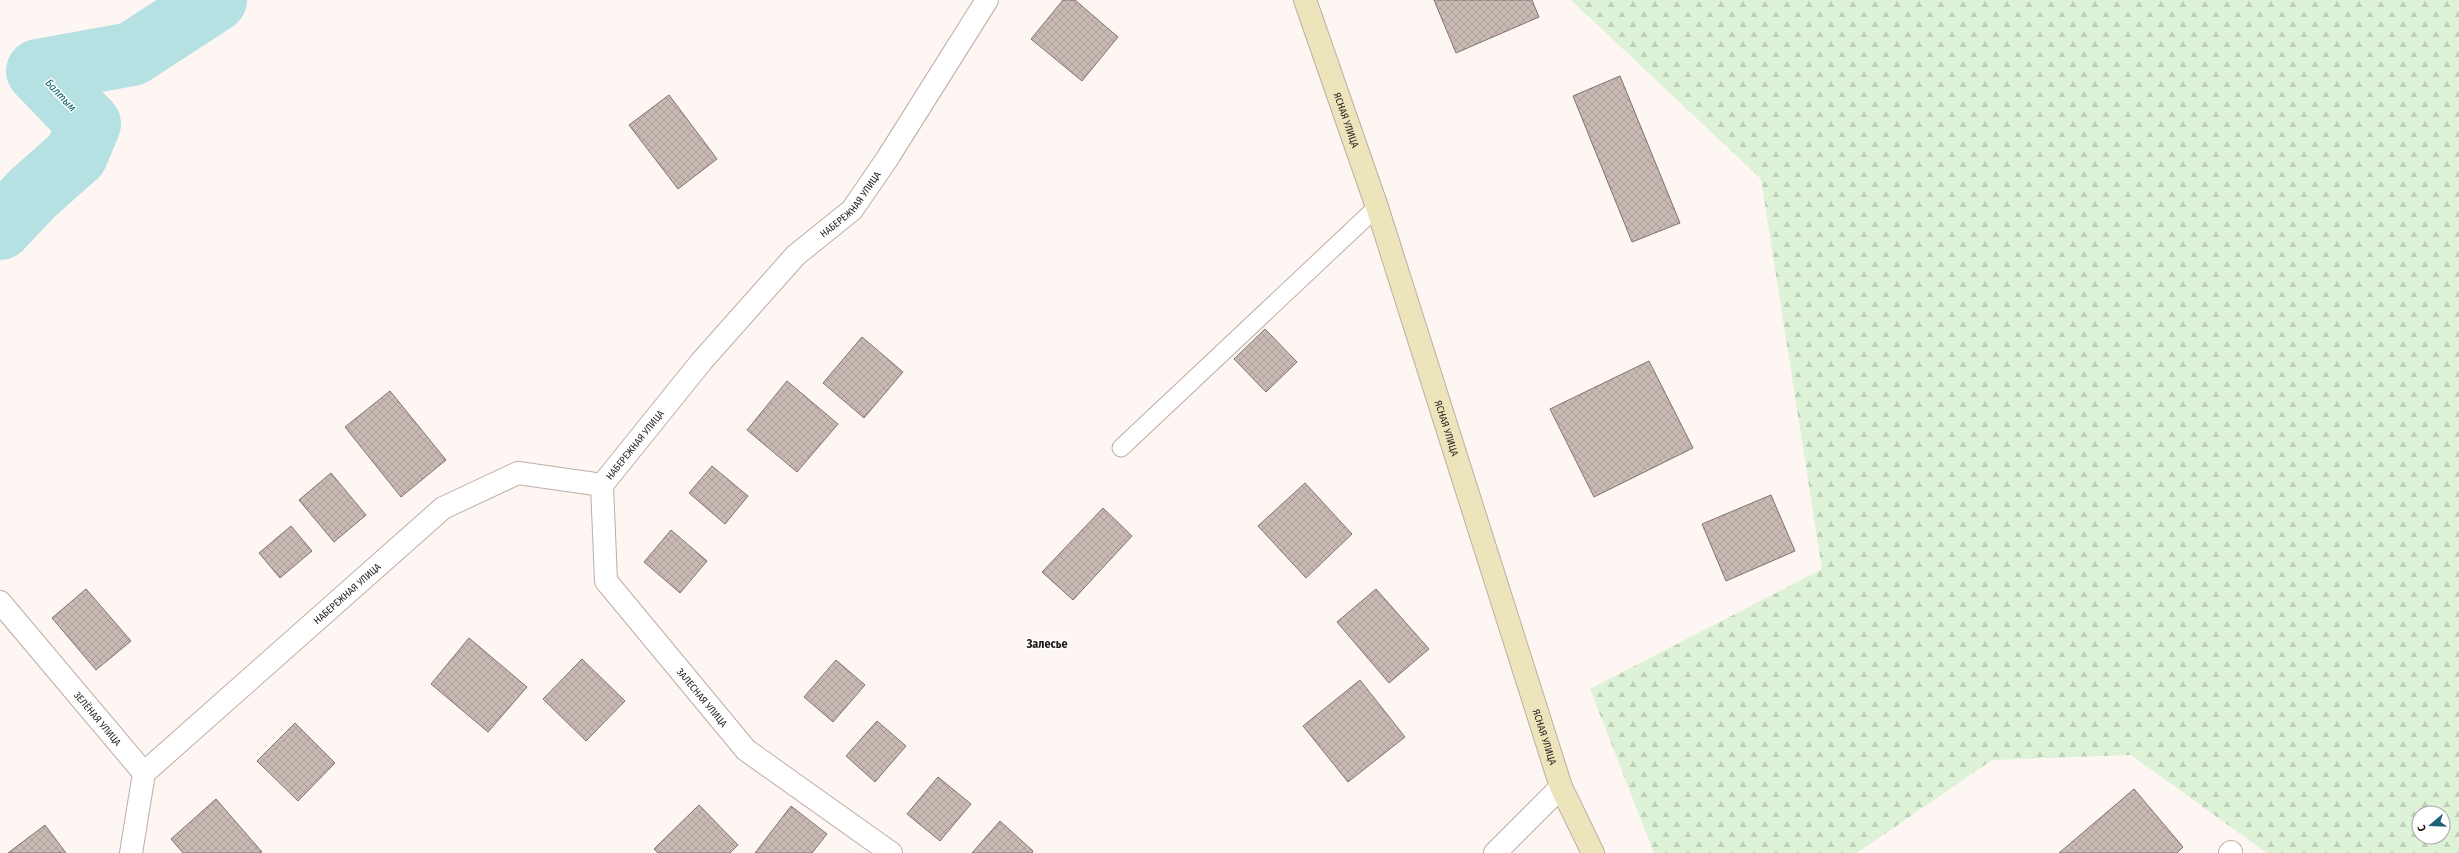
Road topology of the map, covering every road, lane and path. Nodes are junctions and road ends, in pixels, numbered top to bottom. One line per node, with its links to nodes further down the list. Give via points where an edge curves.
1 (987, 0): 5 (street, НАБЕРЕЖНАЯ УЛИЦА, via 887,160 852,210 796,255 701,362)
2 (1305, 0): 3 (main road, ЯСНАЯ УЛИЦА)
3 (1377, 206): 4 (lane); 8 (main road, ЯСНАЯ УЛИЦА)
4 (1121, 448)
5 (602, 486): 7 (street, НАБЕРЕЖНАЯ УЛИЦА, via 518,474 443,508); 10 (street, ЗАЛЕСНАЯ УЛИЦА, via 606,581 746,750)
6 (0, 602): 7 (street, ЗЕЛЁНАЯ УЛИЦА)
7 (144, 773): 9 (street)
8 (1561, 787): 11 (street); 12 (main road, ЯСНАЯ УЛИЦА)
9 (131, 853)
10 (891, 853)
11 (1495, 853)
12 (1594, 853)

